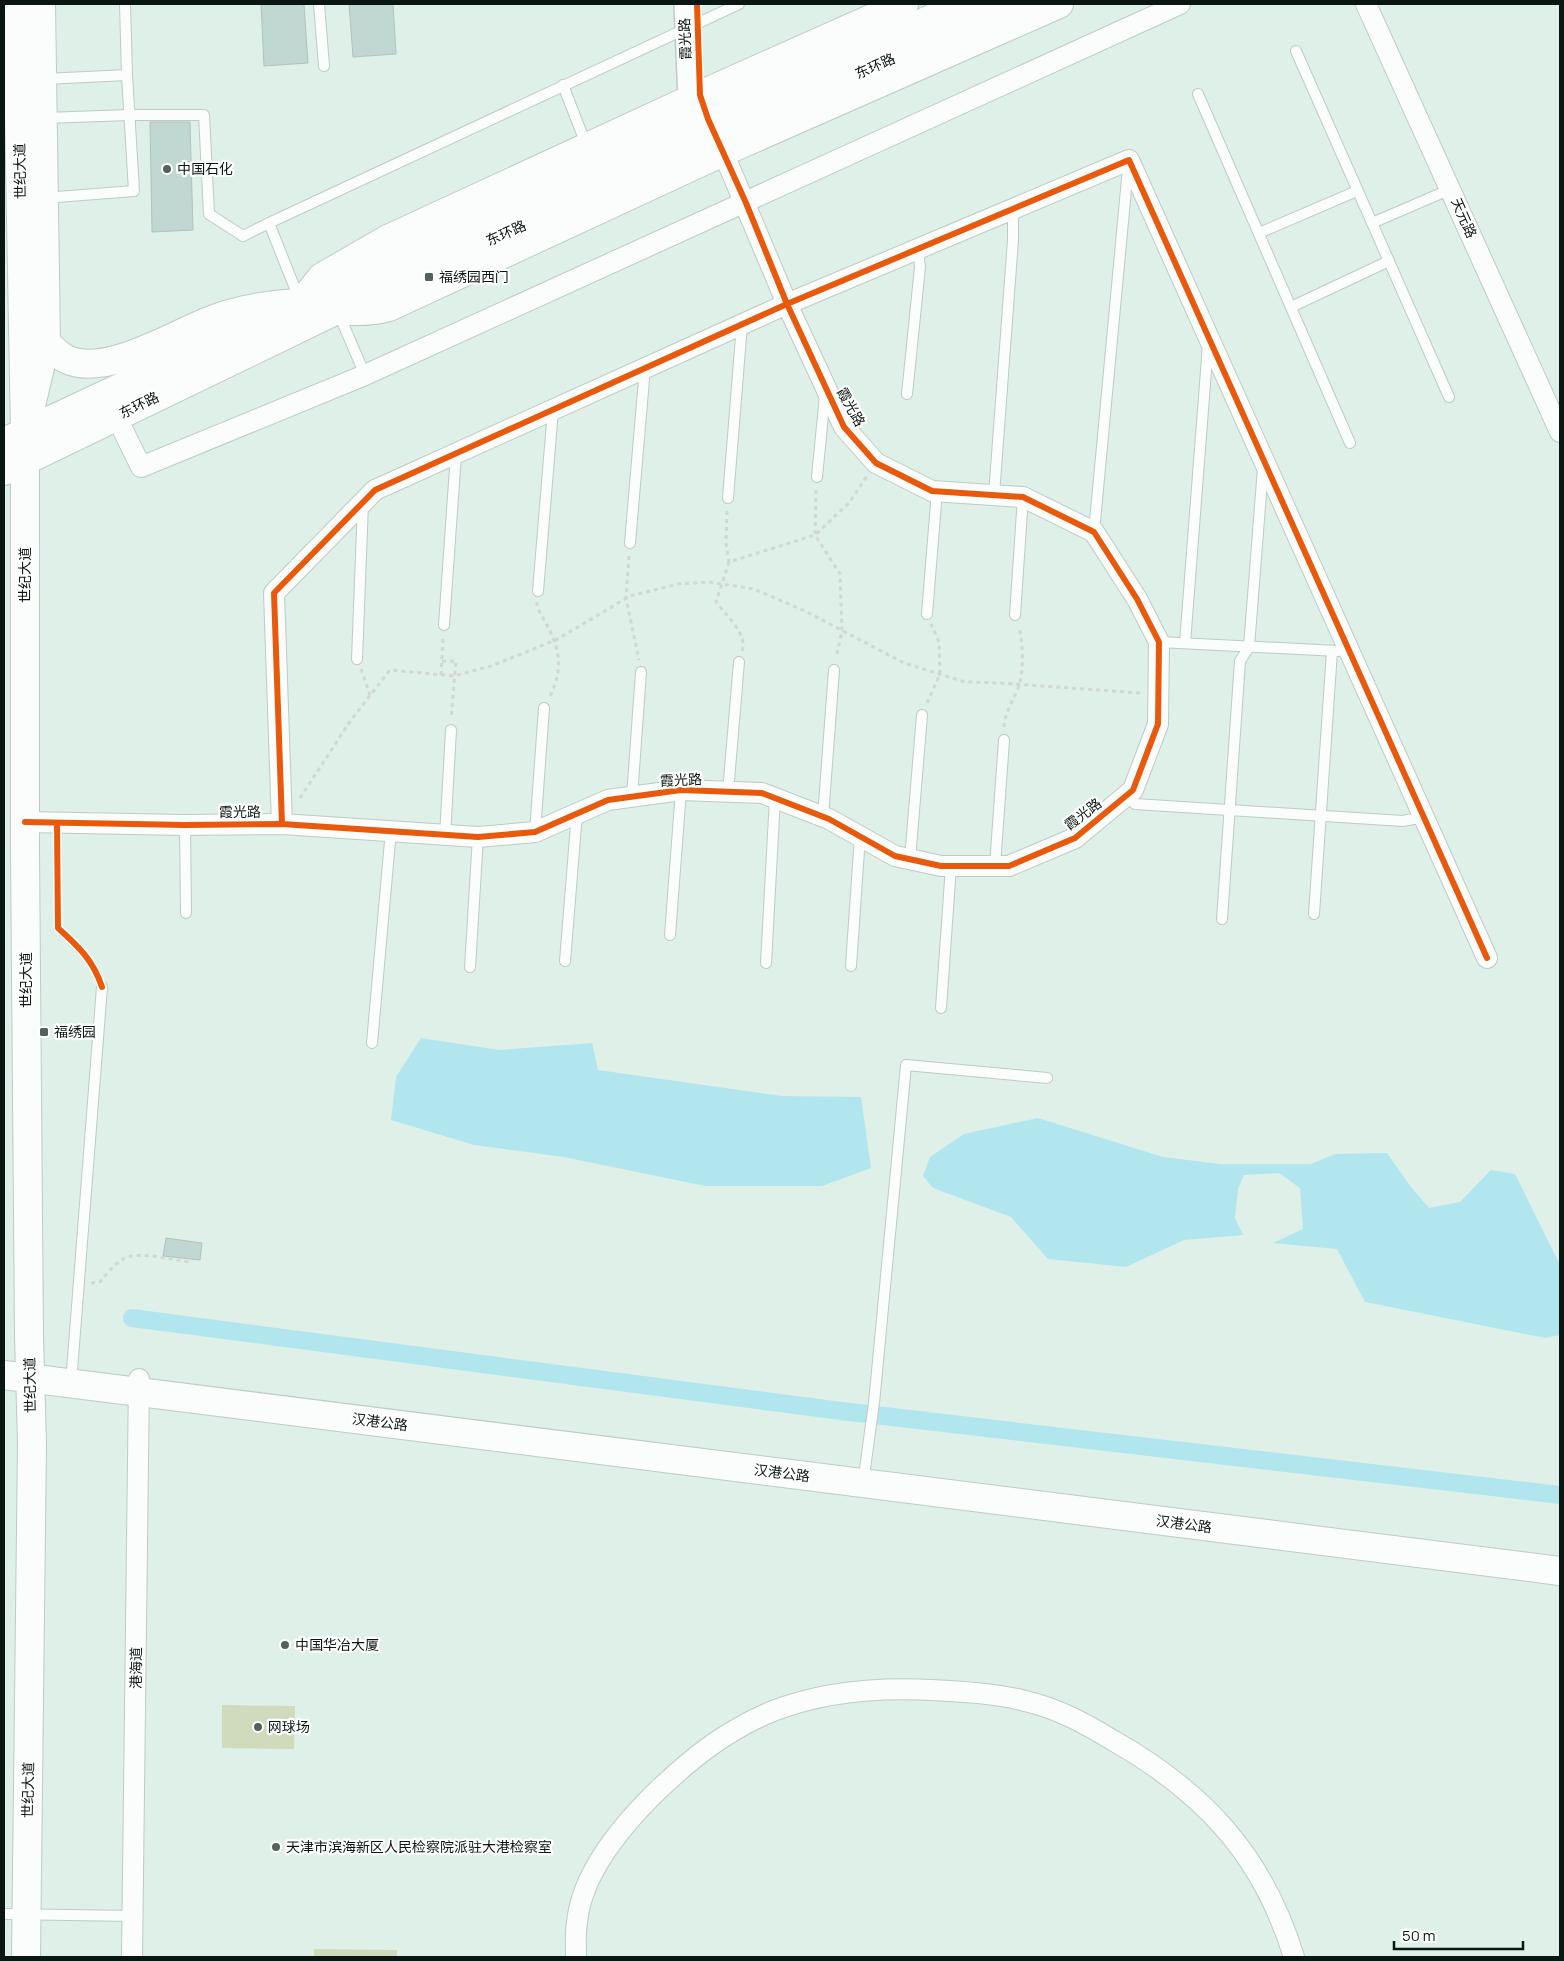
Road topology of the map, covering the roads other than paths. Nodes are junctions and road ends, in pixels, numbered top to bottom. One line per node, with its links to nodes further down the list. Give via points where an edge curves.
1 (17, 4): 17 (main road, 世纪大道)
2 (41, 4): 17 (main road)
3 (124, 4): 16 (lane)
4 (319, 4): 15 (lane)
5 (739, 4): 12 (lane)
6 (904, 4): 13 (main road)
7 (964, 4): 13 (main road, 东环路)
8 (1012, 4): 22 (main road, 东环路)
9 (1059, 4): 22 (main road)
10 (1179, 4): 28 (street)
11 (1366, 4): 26 (street, 天元路)
12 (692, 14): 18 (lane); 22 (street, 霞光路)
13 (876, 26): 22 (main road, 东环路)
14 (1296, 51): 25 (lane)
15 (324, 66)
16 (127, 75): 17 (lane); 20 (lane)
17 (30, 79): 21 (main road, 世纪大道)
18 (563, 85): 23 (lane); 30 (lane)
19 (1198, 94): 32 (lane)
20 (129, 115): 21 (lane); 27 (lane, via 134,191); 30 (lane, via 204,116 209,214 243,236)
21 (31, 118): 27 (main road, 世纪大道)
22 (706, 124): 23 (main road, 东环路); 28 (street, 霞光路); 39 (main road, 东环路)
23 (591, 159): 36 (main road, 东环路)
24 (1129, 160): 29 (street); 41 (street); 62 (lane)
25 (1357, 190): 31 (lane); 32 (lane)
26 (1451, 190): 31 (lane); 50 (street, 天元路)
27 (32, 198): 35 (main road, 世纪大道); 42 (main road)
28 (746, 203): 37 (street, 霞光路); 44 (street)
29 (1013, 208): 33 (street); 58 (lane)
30 (270, 223): 36 (lane)
31 (1372, 223): 34 (lane)
32 (1259, 234): 38 (lane)
33 (918, 249): 37 (street); 46 (lane, via 920,267)
34 (1389, 261): 38 (lane); 47 (lane)
35 (22, 286): 42 (main road, via 29,312); 51 (main road, 世纪大道)
36 (301, 303): 42 (main road, via 232,313 109,362 66,359); 51 (main road, 东环路)
37 (787, 304): 40 (street); 45 (street, 霞光路)
38 (1291, 306): 52 (lane)
39 (337, 310): 44 (lane); 49 (main road, 东环路)
40 (742, 324): 43 (street); 60 (lane)
41 (1209, 338): 54 (street); 69 (lane)
42 (46, 342): 51 (main road)
43 (645, 368): 48 (street); 63 (lane)
44 (366, 375): 49 (street, via 141,467)
45 (826, 386): 56 (lane); 57 (street, 霞光路, via 844,427 876,463)
46 (907, 394)
47 (1450, 398)
48 (553, 410): 53 (street); 64 (lane)
49 (116, 416): 55 (main road, 东环路)
50 (1560, 432)
51 (14, 438): 55 (main road, 世纪大道)
52 (1350, 443)
53 (456, 454): 61 (street, via 375,490); 67 (lane)
54 (1264, 462): 70 (lane); 71 (street)
55 (14, 466): 90 (main road, 世纪大道)
56 (817, 477)
57 (937, 491): 58 (street, 霞光路); 65 (lane)
58 (994, 495): 59 (street, 霞光路)
59 (1023, 497): 62 (street, 霞光路); 66 (lane)
60 (728, 498)
61 (363, 502): 72 (lane); 91 (street, via 274,593)
62 (1094, 532): 68 (street, 霞光路, via 1137,599)
63 (630, 543)
64 (538, 591)
65 (927, 614)
66 (1015, 615)
67 (444, 625)
68 (1159, 642): 69 (lane); 82 (street, 霞光路, via 1158,724 1133,790)
69 (1185, 643): 70 (lane)
70 (1249, 646): 71 (lane); 85 (lane, via 1240,661)
71 (1341, 651): 87 (lane); 89 (street)
72 (357, 659)
73 (739, 662): 81 (lane)
74 (834, 670): 88 (lane)
75 (641, 672): 83 (lane)
76 (544, 708): 94 (lane)
77 (922, 715): 98 (lane)
78 (451, 730): 95 (lane)
79 (1004, 740): 100 (lane)
80 (681, 790): 81 (street, 霞光路); 83 (street, 霞光路); 104 (lane)
81 (728, 792): 84 (street, 霞光路, via 762,793)
82 (1126, 795): 85 (lane, via 1135,804); 100 (street, 霞光路, via 1075,838 1008,866)
83 (632, 796): 86 (street, 霞光路, via 608,800)
84 (775, 798): 88 (street, 霞光路); 107 (lane)
85 (1229, 810): 87 (lane); 103 (lane)
86 (578, 813): 94 (street, 霞光路); 106 (lane)
87 (1322, 816): 89 (lane, via 1403,821); 102 (lane)
88 (823, 817): 96 (street, 霞光路)
89 (1424, 817): 105 (street)
90 (26, 822): 92 (street, 霞光路); 114 (main road, 世纪大道)
91 (282, 824): 92 (street, 霞光路); 93 (street, 霞光路)
92 (185, 825): 101 (lane)
93 (391, 830): 95 (street, 霞光路); 112 (lane)
94 (535, 832): 97 (street, 霞光路)
95 (445, 836): 97 (street, 霞光路)
96 (860, 836): 98 (street, 霞光路, via 895,856); 108 (lane)
97 (478, 837): 109 (lane)
98 (910, 859): 99 (street, 霞光路)
99 (950, 866): 100 (street, 霞光路); 111 (lane)
100 (995, 866)
101 (186, 913)
102 (1314, 914)
103 (1222, 919)
104 (670, 935)
105 (1488, 958)
106 (565, 961)
107 (766, 963)
108 (851, 966)
109 (470, 967)
110 (102, 987): 115 (lane)
111 (941, 1008)
112 (372, 1043)
113 (1047, 1078): 117 (lane, via 906,1065 874,1403)
114 (17, 1371): 115 (main road, 汉港公路); 120 (main road, 世纪大道, via 32,1443)
115 (72, 1377): 116 (main road, 汉港公路)
116 (139, 1385): 117 (main road, 汉港公路); 121 (street, 港海道)
117 (863, 1478): 118 (main road, 汉港公路); 119 (main road, 汉港公路)
118 (1560, 1556)
119 (1560, 1571)
120 (15, 1915): 121 (lane); 122 (main road, 世纪大道)
121 (133, 1916): 123 (street, 港海道)
122 (26, 1957)
123 (132, 1957)
124 (576, 1957): 125 (street, via 577,1921 594,1871 627,1822 701,1751 747,1723 795,1703 820,1696 910,1689 965,1691 1025,1701 1059,1711 1090,1726 1157,1768 1187,1789 1236,1840 1269,1893)
125 (1294, 1957)

